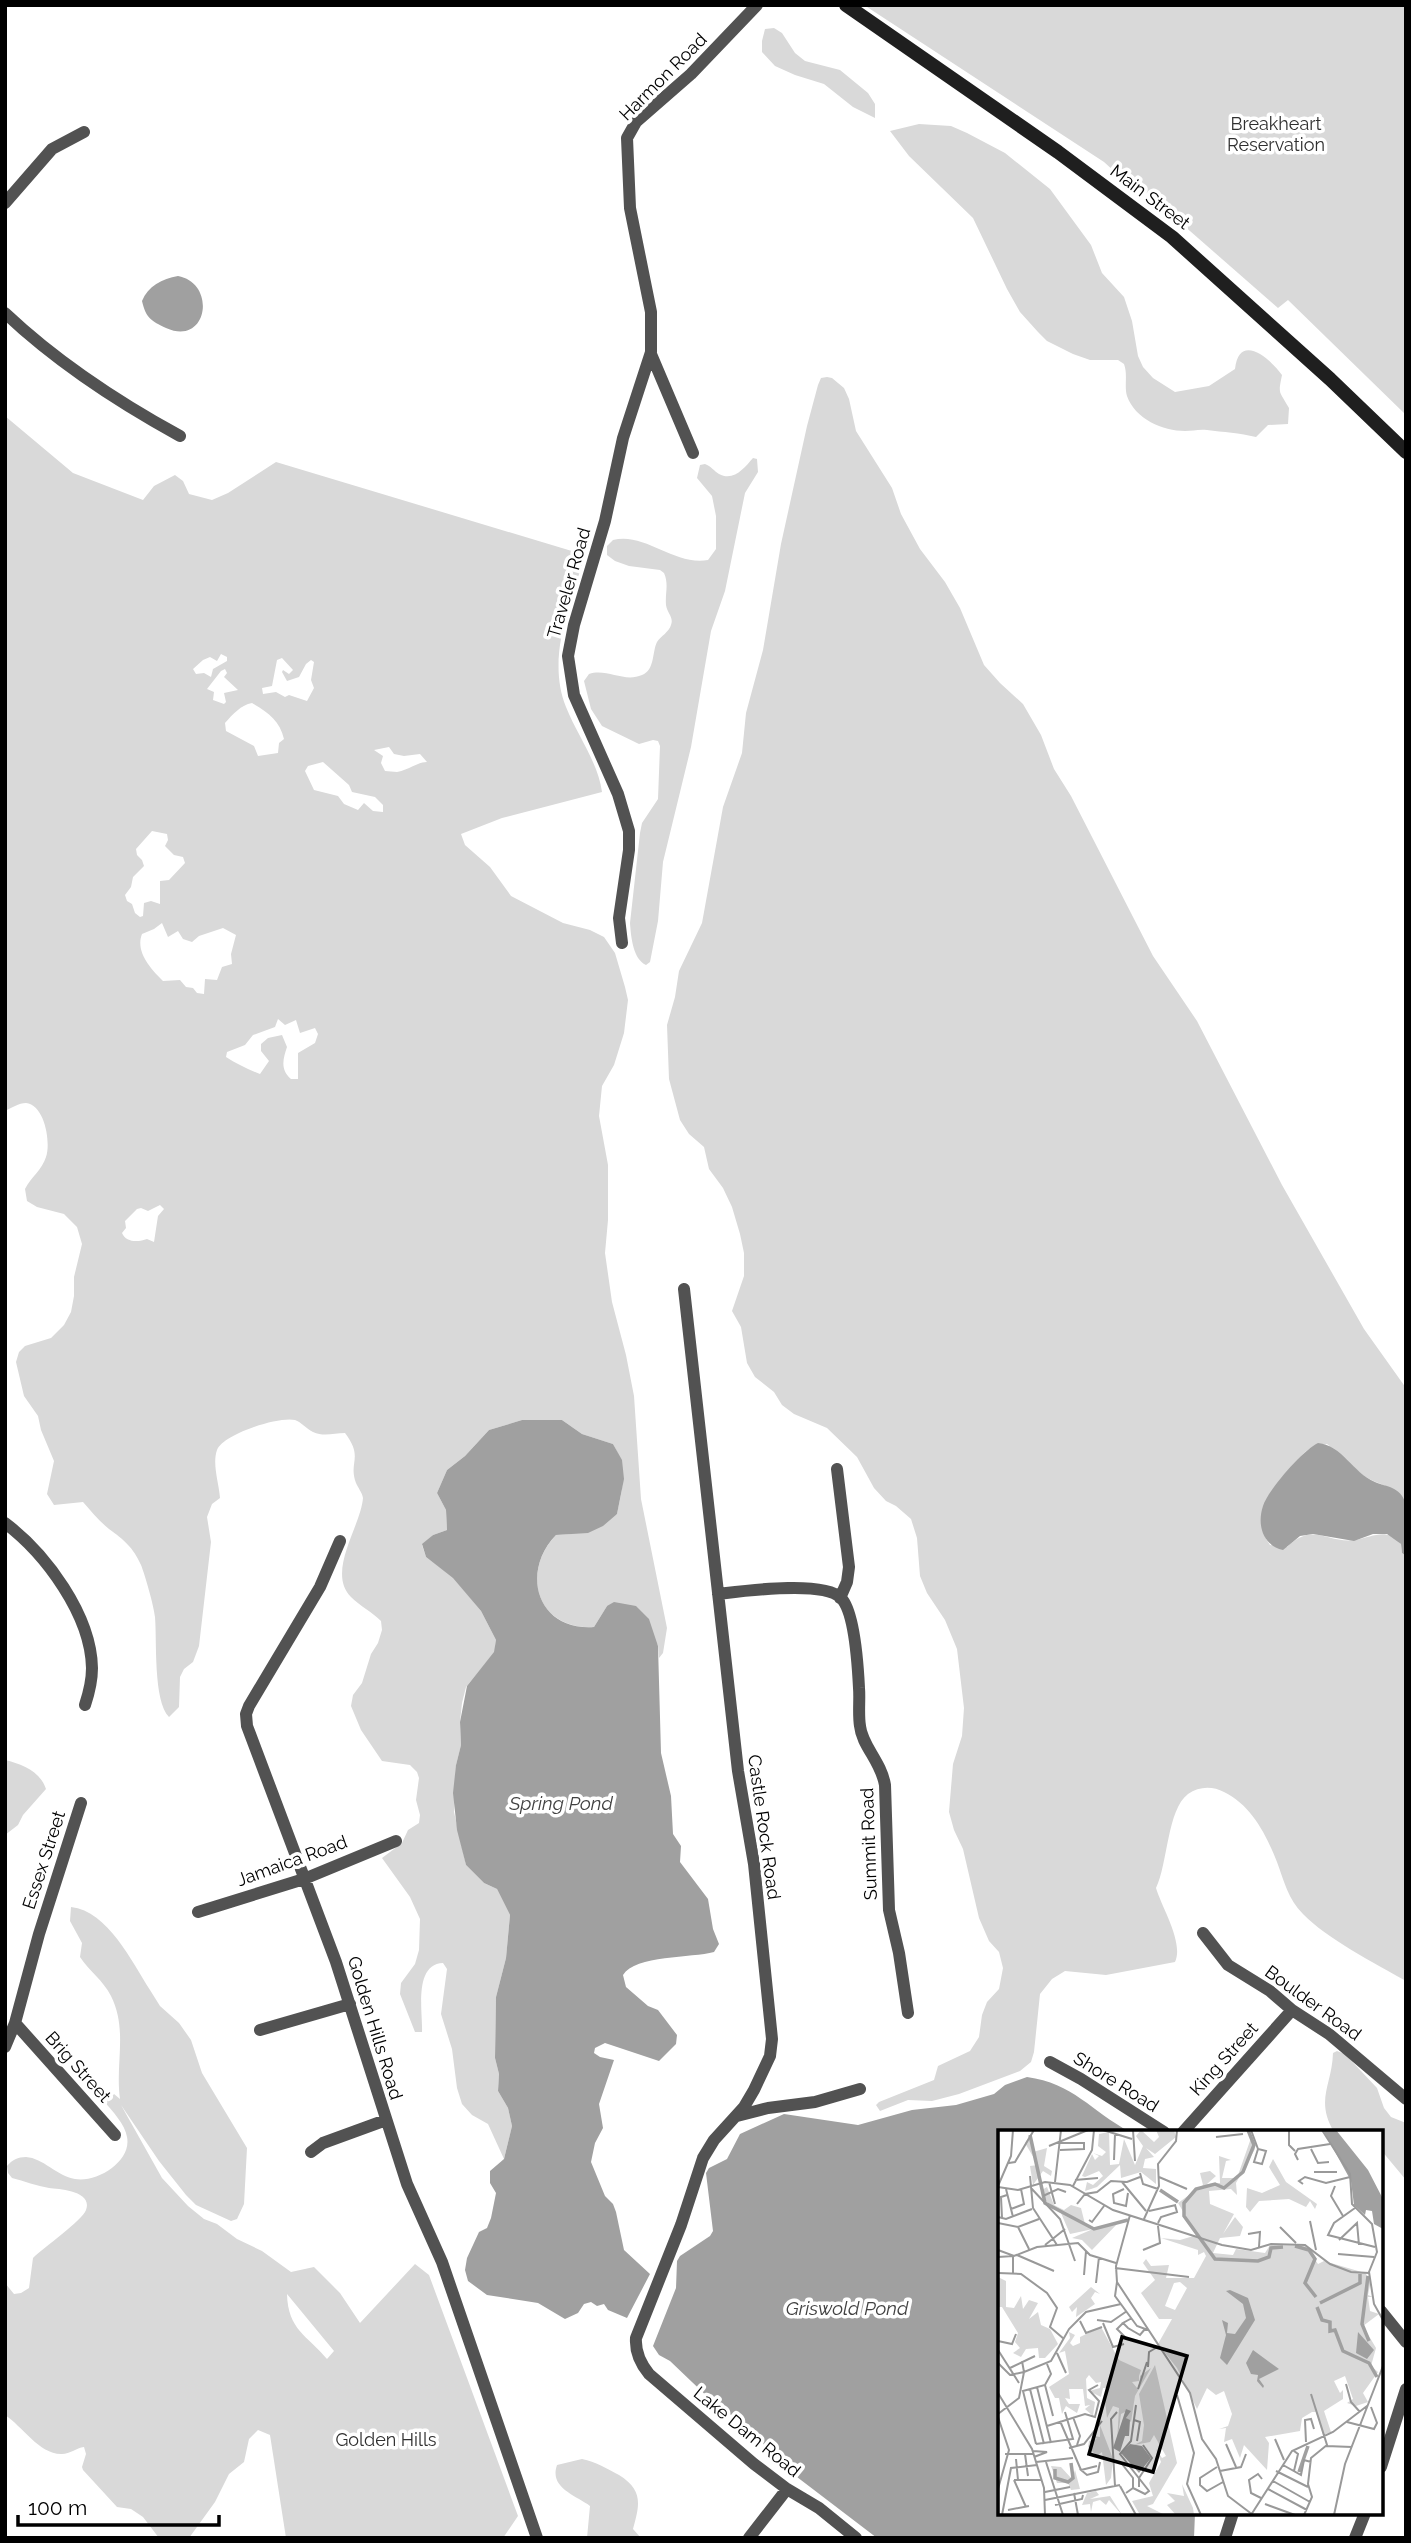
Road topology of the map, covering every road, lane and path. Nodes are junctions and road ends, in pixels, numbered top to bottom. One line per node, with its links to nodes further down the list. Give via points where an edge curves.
1 (757, 5): 6 (street, Harmon Road, via 628,135 630,208 651,312)
2 (846, 5): 8 (main road, Main Street, via 1172,237)
3 (84, 132): 4 (street, via 52,149)
4 (5, 203)
5 (5, 313): 7 (street, via 84,378)
6 (651, 352): 9 (street); 10 (street, Traveler Road, via 623,438 568,656 574,695 618,794 629,831 619,918)
7 (180, 436)
8 (1406, 452)
9 (693, 453)
10 (622, 943)
11 (684, 1289): 15 (street, Castle Rock Road)
12 (837, 1469): 16 (street, via 849,1567)
13 (5, 1523): 17 (street, via 44,1560 80,1621 92,1667)
14 (340, 1541): 20 (street, Golden Hills Road, via 320,1587 246,1714)
15 (718, 1594): 16 (street, via 793,1588); 32 (street, Castle Rock Road, via 772,2027 765,2068)
16 (841, 1598): 25 (street, Summit Road, via 850,1620 860,1730 882,1769 885,1785 889,1910)
17 (85, 1705)
18 (80, 1803): 26 (street, Essex Street)
19 (397, 1840): 20 (street, Jamaica Road)
20 (304, 1879): 21 (street, Jamaica Road); 23 (street, Golden Hills Road)
21 (198, 1912)
22 (1203, 1933): 24 (street, Boulder Road, via 1228,1965)
23 (350, 2004): 27 (street); 33 (street, Golden Hills Road)
24 (1292, 2010): 31 (street, Boulder Road, via 1354,2053); 35 (street, King Street)
25 (908, 2013)
26 (15, 2023): 28 (street, Essex Street); 36 (street, Brig Street)
27 (260, 2030)
28 (5, 2047)
29 (1050, 2062): 34 (street, Shore Road)
30 (860, 2089): 32 (street)
31 (1406, 2099)
32 (737, 2116): 39 (street, Castle Rock Road, via 703,2158)
33 (386, 2120): 37 (street, via 323,2143); 46 (street, Golden Hills Road, via 413,2199 438,2251)
34 (1161, 2130)
35 (1185, 2130)
36 (115, 2135)
37 (311, 2152)
38 (1383, 2313): 40 (street)
39 (636, 2338): 43 (street, Lake Dam Road, via 637,2354 649,2374)
40 (1406, 2342)
41 (1406, 2389): 42 (street)
42 (1383, 2461)
43 (787, 2489): 47 (street); 48 (street, Lake Dam Road)
44 (1232, 2515): 49 (street)
45 (1364, 2515): 50 (street)
46 (537, 2538)
47 (749, 2538)
48 (856, 2538)
49 (1225, 2538)
50 (1355, 2538)

